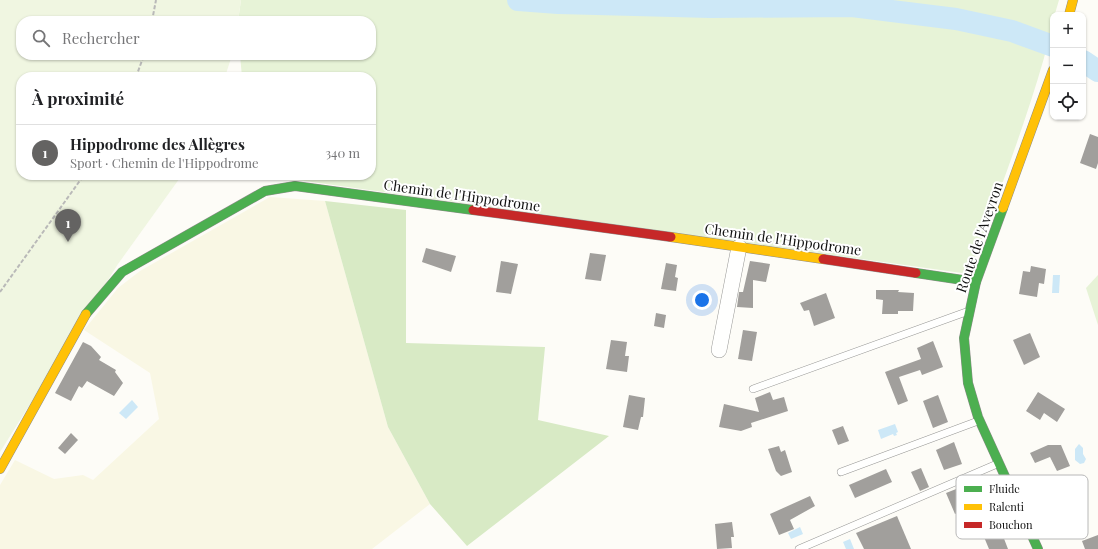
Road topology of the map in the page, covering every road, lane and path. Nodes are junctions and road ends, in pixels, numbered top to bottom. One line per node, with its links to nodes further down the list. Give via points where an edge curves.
1 (156, 0): 4 (path)
2 (1073, 0): 3 (street)
3 (1070, 12)
4 (153, 16)
5 (142, 60): 6 (path)
6 (138, 72)
7 (1050, 78): 10 (street, Route de l'Aveyron)
8 (80, 180): 11 (path)
9 (739, 247): 10 (street, Chemin de l'Hippodrome); 13 (street); 17 (street, Chemin de l'Hippodrome, via 294,186 265,191 122,272 83,317)
10 (976, 282): 12 (street, Route de l'Aveyron)
11 (0, 292)
12 (970, 311): 14 (lane); 15 (street, Route de l'Aveyron, via 964,338 968,383)
13 (719, 350)
14 (754, 389)
15 (980, 420): 16 (street, Route de l'Aveyron); 18 (lane)
16 (999, 463): 19 (lane); 20 (street, Route de l'Aveyron)
17 (0, 469)
18 (840, 472)
19 (971, 475)
20 (1004, 475)
21 (956, 481): 23 (lane)
22 (1033, 539): 24 (street, Route de l'Aveyron)
23 (799, 549)
24 (1038, 549)

